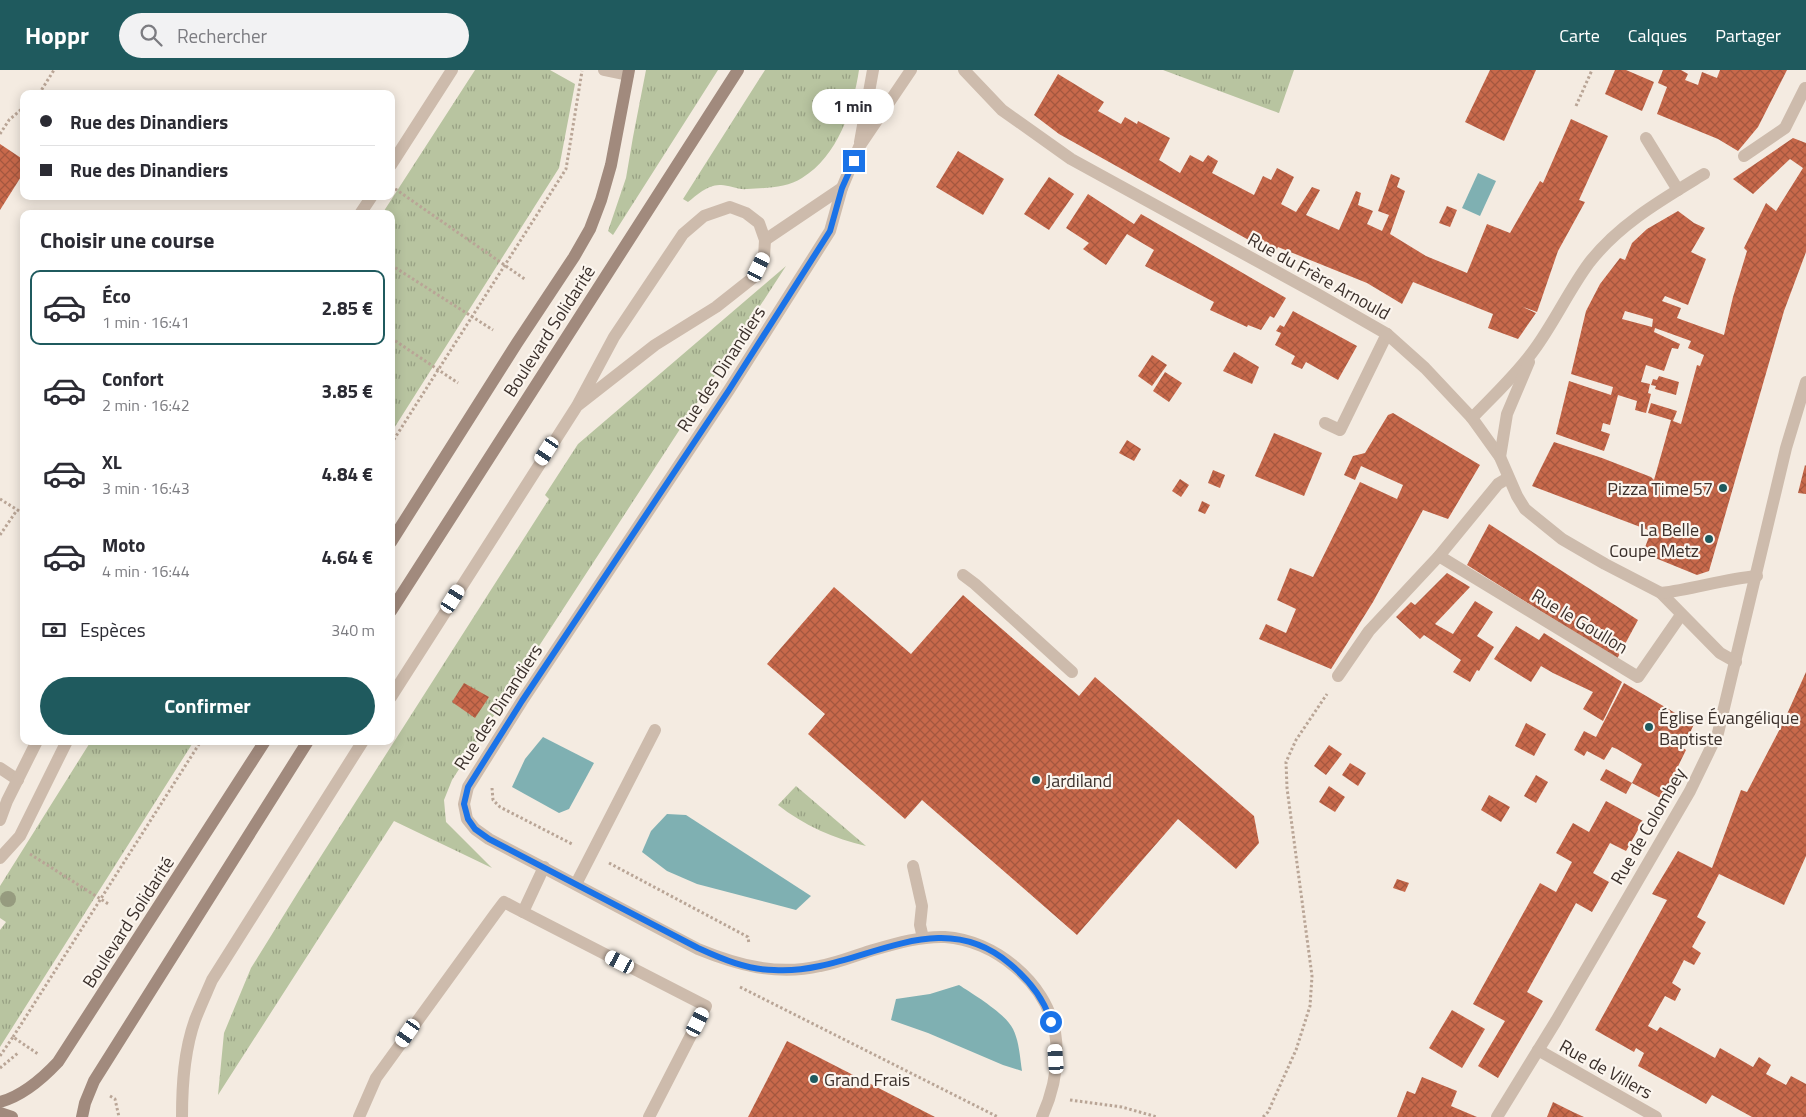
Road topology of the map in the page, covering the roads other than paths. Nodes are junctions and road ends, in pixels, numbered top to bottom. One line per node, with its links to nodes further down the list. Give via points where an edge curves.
1 (452, 70): 12 (street)
2 (604, 70): 6 (street)
3 (738, 70): 30 (main road, Boulevard Solidarité)
4 (873, 70): 10 (street, Rue des Dinandiers)
5 (911, 70): 10 (street, Rue des Dinandiers)
6 (629, 73): 25 (main road, Boulevard Solidarité, via 611,165 590,229)
7 (971, 73): 17 (street, Rue du Frère Arnould, via 1002,110 1070,159)
8 (1806, 89): 11 (street, via 1785,128)
9 (1646, 138): 15 (street)
10 (859, 147): 14 (street, Rue des Dinandiers)
11 (1744, 156)
12 (395, 159)
13 (1704, 174): 15 (street)
14 (842, 188): 16 (street); 48 (street, Rue des Dinandiers, via 830,231 468,787 464,804 475,829)
15 (1678, 190): 18 (street, via 1613,237 1590,263)
16 (764, 240): 20 (street, via 764,257 754,277 716,307 654,345); 20 (street, via 759,223 730,207 704,216 683,234 614,337)
17 (1387, 334): 21 (street, Rue du Frère Arnould, via 1425,368); 22 (street, via 1340,430)
18 (1534, 351): 21 (street); 23 (street, via 1507,414)
19 (1806, 382): 28 (street, Rue de Colombey, via 1786,448)
20 (577, 406): 35 (street)
21 (1472, 418): 23 (street, Rue du Frère Arnould)
22 (1325, 423)
23 (1500, 457): 24 (street, Rue du Frère Arnould)
24 (1508, 478): 26 (street, via 1498,484); 29 (street, Rue du Frère Arnould, via 1526,509 1562,539)
25 (395, 536)
26 (1439, 556): 31 (street, Rue le Goullon, via 1638,677); 34 (street, via 1369,631)
27 (963, 575): 33 (street)
28 (1757, 576): 29 (street); 32 (street, Rue de Colombey)
29 (1661, 593): 31 (street, Rue du Frère Arnould)
30 (395, 605)
31 (1681, 615): 32 (street, Rue du Frère Arnould, via 1720,653)
32 (1736, 662): 52 (street, Rue de Colombey, via 1718,733 1690,791)
33 (1072, 672)
34 (1338, 676)
35 (395, 690)
36 (655, 730): 49 (street)
37 (36, 745): 43 (street)
38 (65, 745): 46 (street, via 20,836)
39 (262, 745): 53 (main road, Boulevard Solidarité, via 58,1062 11,1099)
40 (305, 745): 56 (main road, via 94,1081)
41 (360, 745): 57 (street, via 212,980 195,1020 186,1058)
42 (0, 768): 43 (street)
43 (18, 780): 44 (street)
44 (3, 799): 45 (street)
45 (0, 820)
46 (0, 858)
47 (913, 866): 51 (street, via 922,906 920,925)
48 (544, 867): 49 (street, Rue des Dinandiers); 50 (street)
49 (576, 884): 51 (street, Rue des Dinandiers, via 725,960 774,970 819,966)
50 (523, 912): 58 (street, via 504,902 376,1078); 59 (street, via 706,1006)
51 (923, 938): 60 (street, Rue des Dinandiers, via 964,940 984,948 1002,958 1036,990 1055,1032 1055,1083)
52 (1538, 1050): 61 (street, Rue de Colombey); 62 (street, Rue de Villers)
53 (0, 1102)
54 (0, 1113): 55 (main road)
55 (12, 1117)
56 (82, 1117)
57 (182, 1117)
58 (359, 1117)
59 (649, 1117)
60 (1042, 1117)
61 (1497, 1117)
62 (1656, 1117)

